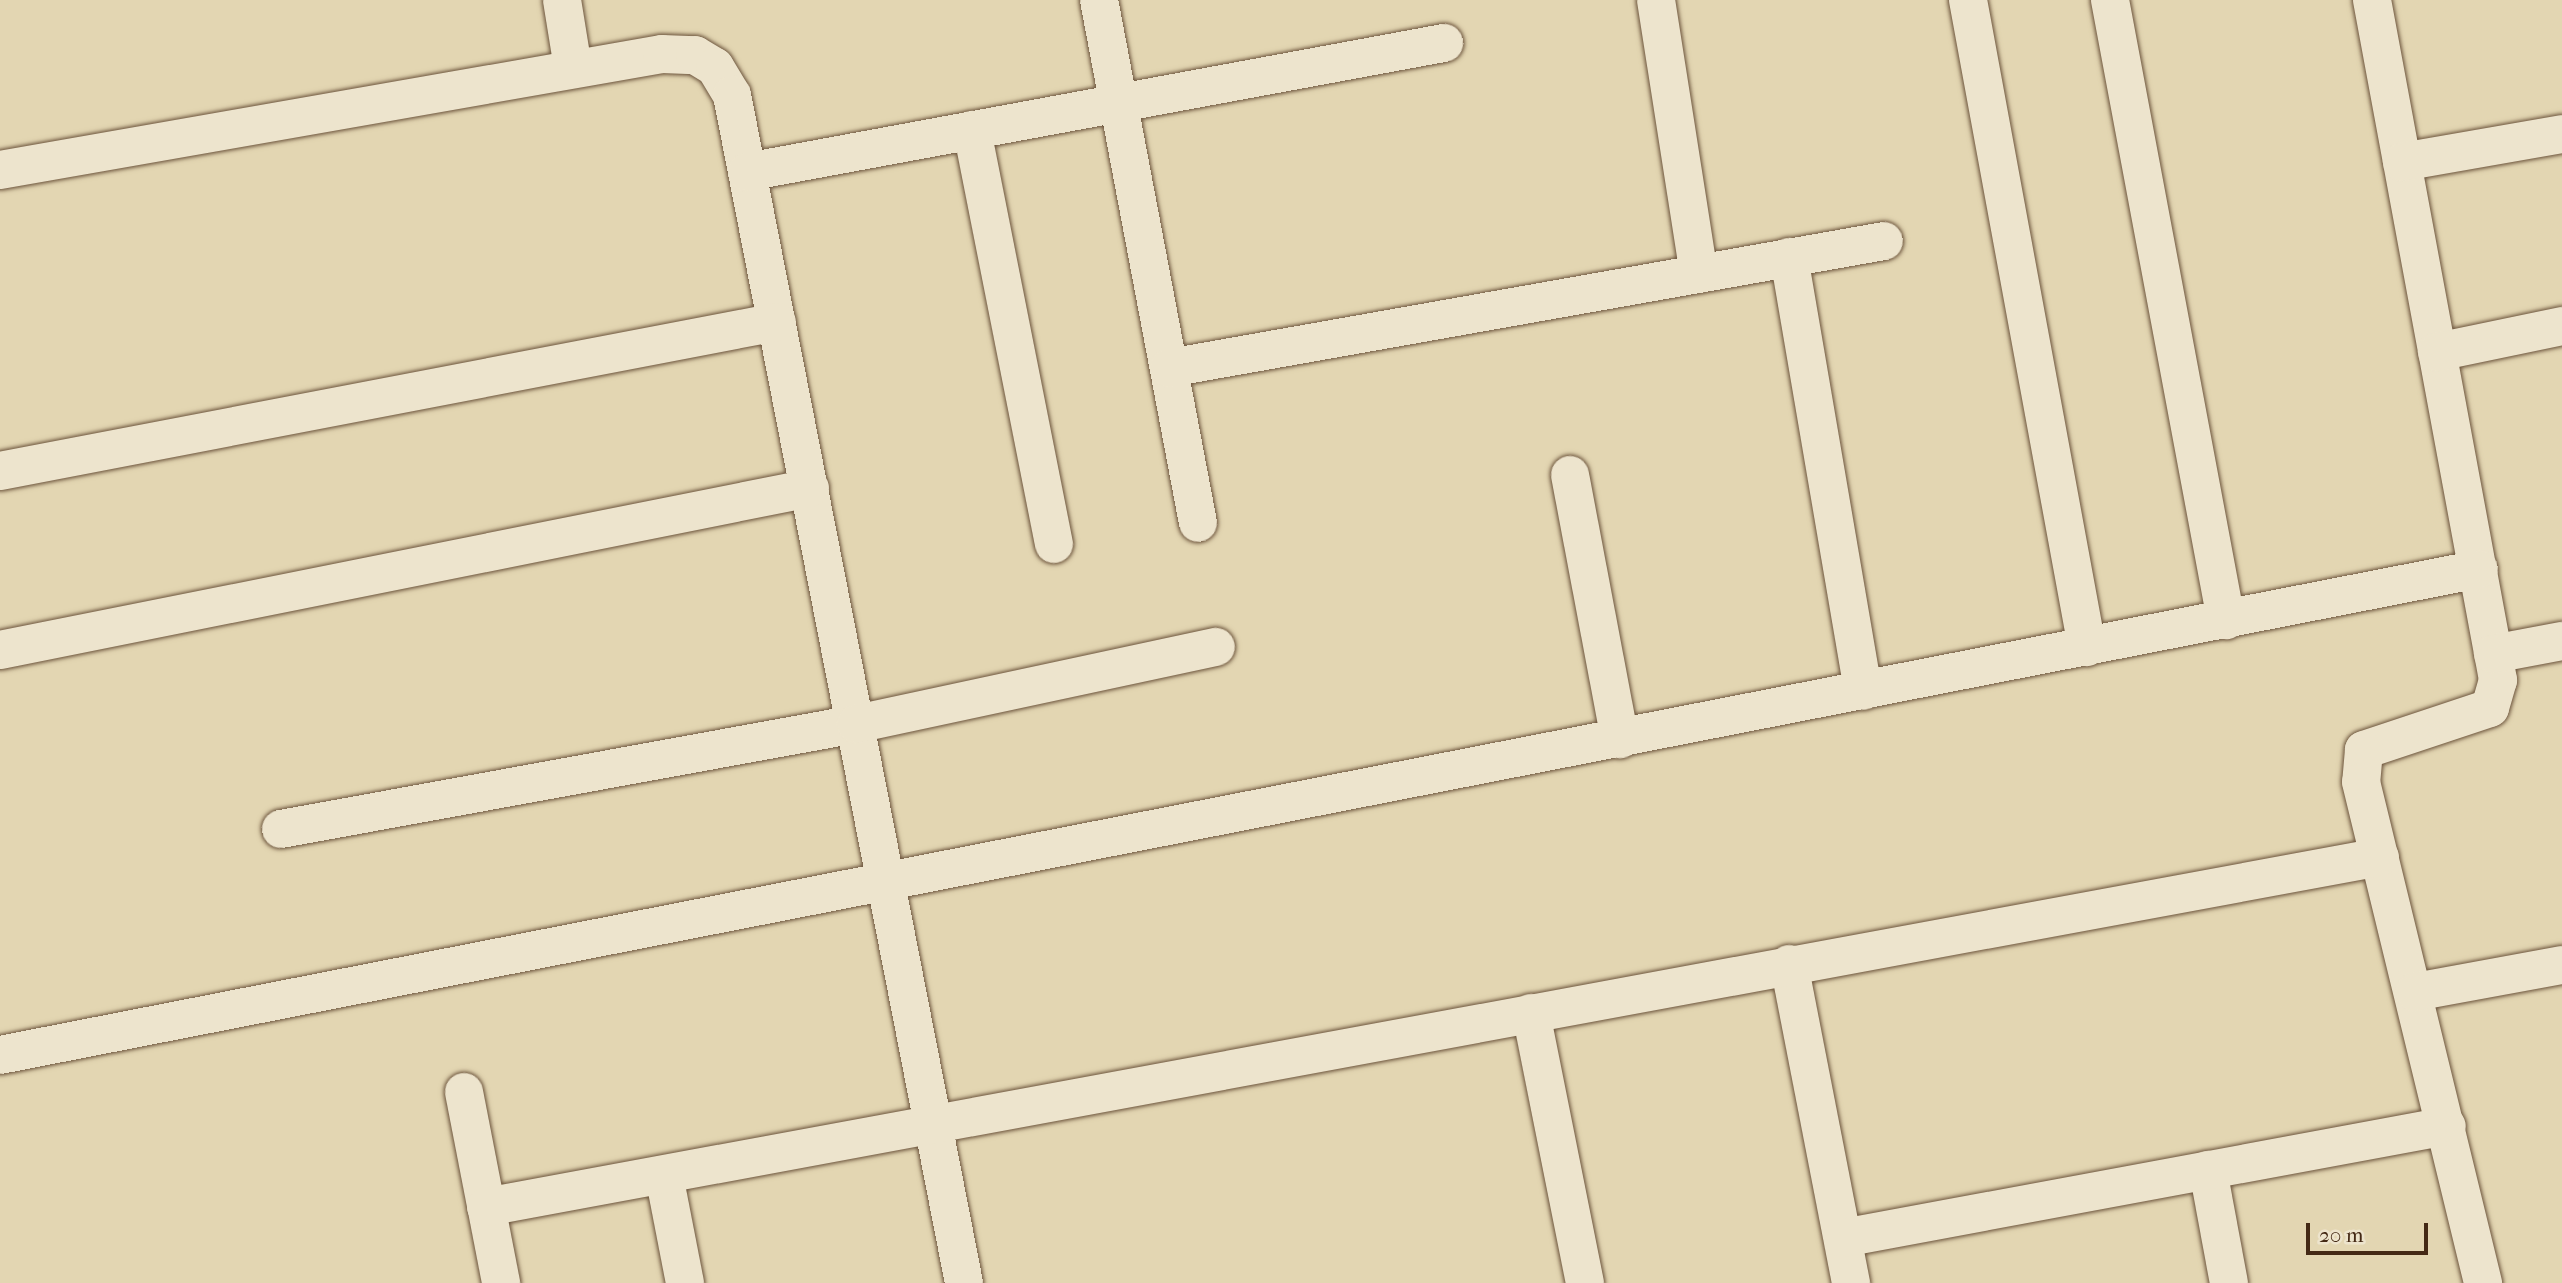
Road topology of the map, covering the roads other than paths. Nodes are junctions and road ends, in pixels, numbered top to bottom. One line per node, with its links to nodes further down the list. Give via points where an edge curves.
1 (562, 0): 8 (street)
2 (1099, 0): 9 (street)
3 (1656, 0): 17 (street)
4 (1968, 0): 31 (street)
5 (2110, 0): 28 (street)
6 (2372, 0): 12 (street)
7 (1444, 43): 9 (street)
8 (573, 68): 13 (street); 14 (street, via 662,54 705,61 732,95)
9 (1118, 103): 10 (street); 21 (street)
10 (972, 130): 14 (street); 26 (street)
11 (2562, 134): 12 (street)
12 (2402, 162): 20 (street)
13 (0, 170)
14 (747, 172): 18 (street)
15 (1884, 241): 16 (street)
16 (1789, 257): 17 (street); 34 (street)
17 (1699, 274): 21 (street)
18 (777, 322): 22 (street); 24 (street)
19 (2562, 326): 20 (street)
20 (2437, 352): 27 (street)
21 (1168, 368): 25 (street)
22 (0, 471)
23 (1570, 475): 36 (street)
24 (810, 488): 32 (street); 35 (street)
25 (1198, 523)
26 (1054, 544)
27 (2479, 569): 28 (street); 33 (street)
28 (2226, 620): 31 (street)
29 (2562, 641): 33 (street)
30 (1216, 647): 35 (street)
31 (2087, 647): 34 (street)
32 (0, 650)
33 (2493, 654): 38 (street, via 2498,696 2490,708 2364,750 2361,782)
34 (1863, 691): 36 (street)
35 (856, 724): 37 (street); 39 (street)
36 (1620, 738): 39 (street)
37 (281, 829)
38 (2380, 857): 40 (street); 42 (street)
39 (887, 881): 44 (street); 46 (street)
40 (1789, 964): 43 (street); 51 (street)
41 (2562, 965): 42 (street)
42 (2415, 992): 47 (street)
43 (1531, 1013): 46 (street); 55 (street)
44 (0, 1055)
45 (464, 1092): 50 (street)
46 (935, 1126): 49 (street); 54 (street)
47 (2448, 1126): 48 (street); 58 (street)
48 (2208, 1170): 51 (street); 57 (street)
49 (664, 1175): 50 (street); 53 (street)
50 (486, 1207): 52 (street)
51 (1843, 1238): 56 (street)
52 (500, 1283)
53 (685, 1283)
54 (964, 1283)
55 (1585, 1283)
56 (1852, 1283)
57 (2229, 1283)
58 (2483, 1283)

